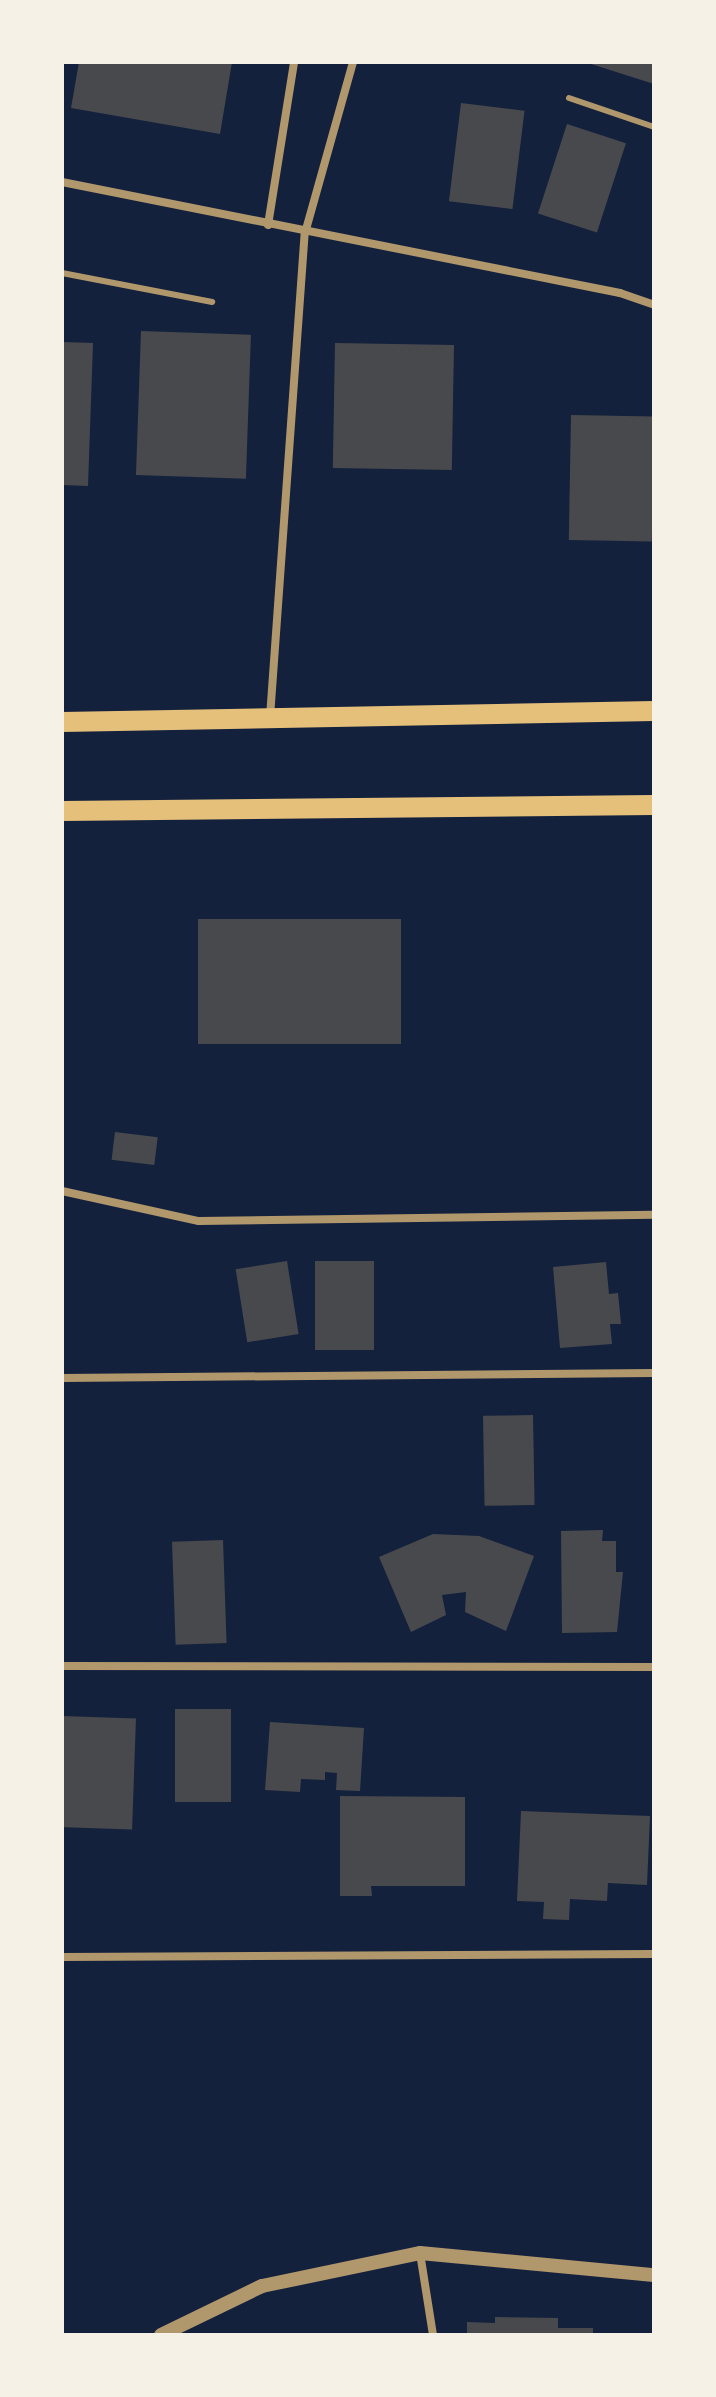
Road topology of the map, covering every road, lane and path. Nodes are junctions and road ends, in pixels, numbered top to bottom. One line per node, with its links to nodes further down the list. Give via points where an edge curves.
1 (294, 62): 6 (street)
2 (353, 62): 7 (street)
3 (569, 98): 4 (lane)
4 (654, 127)
5 (62, 182): 6 (street)
6 (268, 225): 7 (street)
7 (305, 233): 10 (street, via 620,293); 12 (street)
8 (62, 273): 9 (lane)
9 (212, 302)
10 (654, 305)
11 (654, 711): 12 (main road)
12 (270, 717): 13 (main road)
13 (62, 722)
14 (654, 805): 15 (main road)
15 (62, 811)
16 (62, 1191): 17 (street, via 199,1221)
17 (654, 1215)
18 (654, 1373): 19 (street)
19 (62, 1378)
20 (62, 1666): 21 (street)
21 (654, 1667)
22 (654, 1954): 23 (street)
23 (62, 1957)
24 (420, 2253): 25 (street); 26 (street, via 262,2286); 27 (street)
25 (654, 2275)
26 (161, 2335)
27 (433, 2335)

